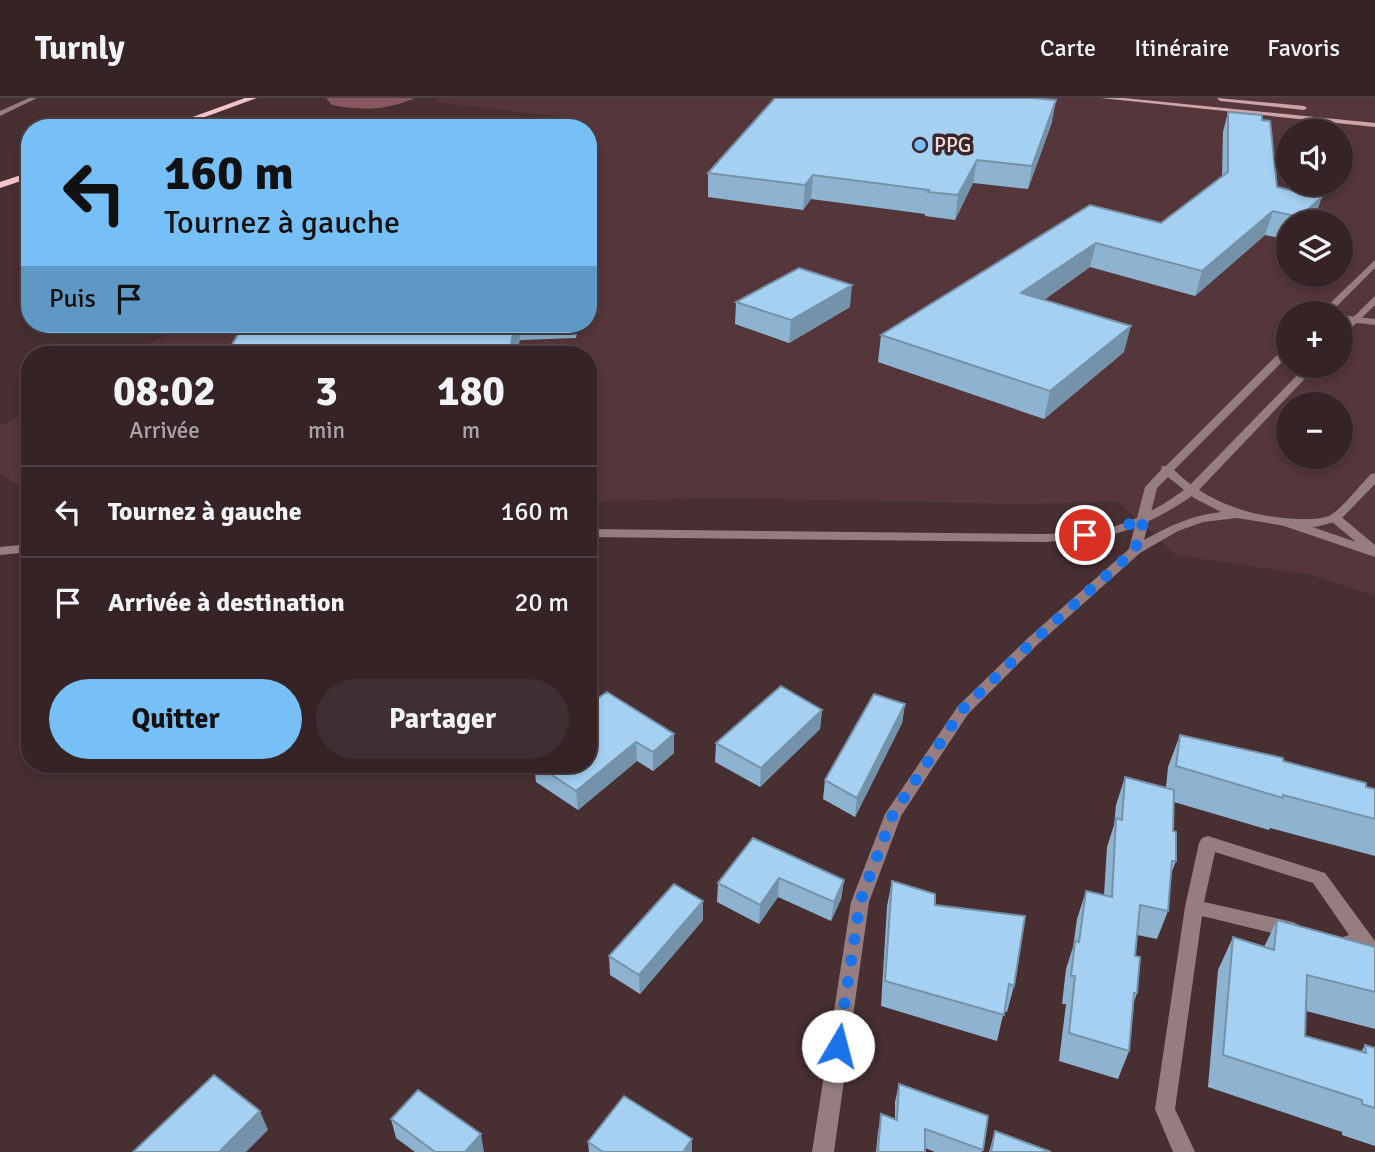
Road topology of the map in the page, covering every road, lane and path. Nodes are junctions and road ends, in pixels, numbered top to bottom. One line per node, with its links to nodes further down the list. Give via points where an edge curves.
1 (34, 98): 6 (street)
2 (253, 98): 7 (main road)
3 (1104, 98): 8 (main road)
4 (1205, 98): 5 (main road)
5 (1311, 108)
6 (0, 114)
7 (192, 119)
8 (1375, 125)
9 (21, 178): 10 (main road)
10 (0, 185)
11 (1375, 263): 13 (street)
12 (1375, 299): 15 (street)
13 (1337, 301)
14 (1353, 319): 15 (street)
15 (1356, 319): 16 (street); 17 (street)
16 (1353, 322)
17 (1375, 322)
18 (1276, 361): 20 (street)
19 (1300, 378): 22 (street)
20 (1166, 469): 22 (street); 25 (street, via 1151,487)
21 (1375, 477): 24 (street)
22 (1192, 490): 23 (street, via 1208,503); 25 (street)
23 (1237, 514): 26 (street); 29 (street, via 1201,518)
24 (1335, 518): 26 (street); 31 (street)
25 (1144, 519): 27 (street, via 1104,533 1046,538); 29 (street)
26 (1284, 522): 31 (street)
27 (597, 533)
28 (21, 549): 30 (street)
29 (1135, 550): 33 (street, via 962,710 893,814 860,902)
30 (0, 551)
31 (1375, 552)
32 (1194, 907): 32 (street, via 1208,843 1319,878 1368,946); 34 (street, via 1165,1109)
33 (822, 1152)
34 (1184, 1152)

